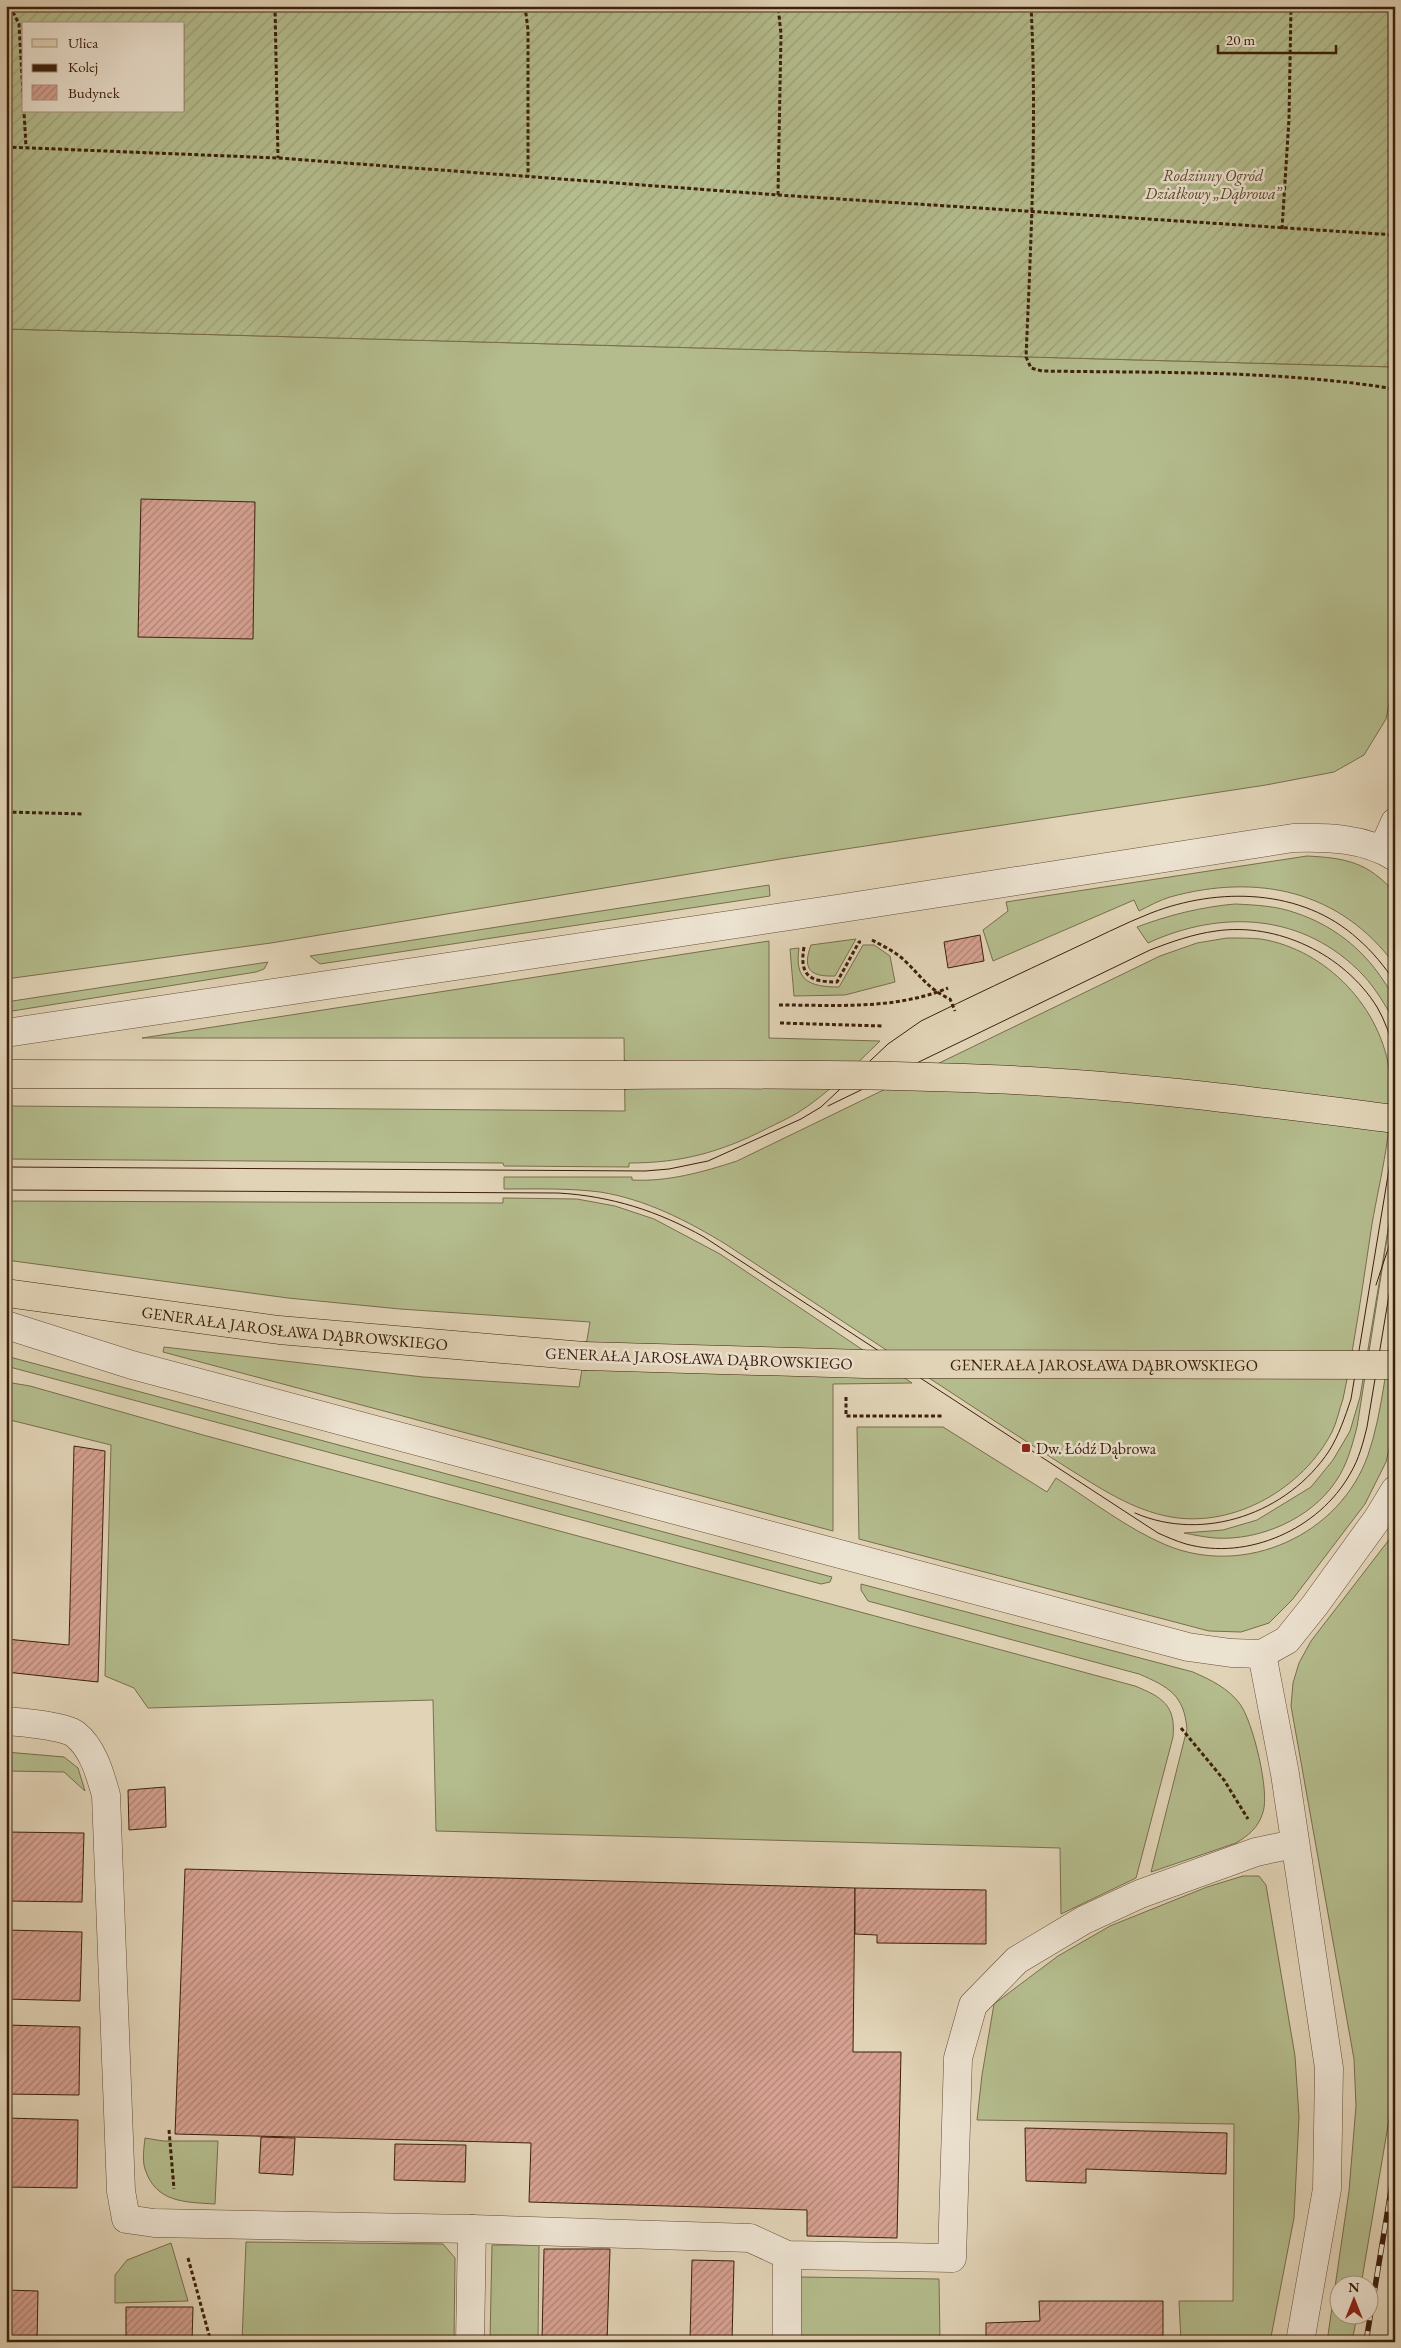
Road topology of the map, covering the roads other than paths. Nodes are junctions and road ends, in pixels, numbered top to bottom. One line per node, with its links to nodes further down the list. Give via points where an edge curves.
1 (1395, 822): 2 (lane)
2 (1389, 853): 3 (lane, via 1341,839 1293,838)
3 (6, 1033)
4 (6, 1074): 5 (main road, bridge, via 813,1074 990,1078 1224,1097)
5 (1395, 1119)
6 (6, 1293): 8 (main road, GENERAŁA JAROSŁAWA DĄBROWSKIEGO, bridge, via 279,1330 584,1356 865,1364)
7 (6, 1325): 10 (lane, via 132,1365 1188,1647)
8 (1395, 1365)
9 (1395, 1490): 10 (lane, via 1302,1621 1286,1640)
10 (1262, 1654): 12 (lane)
11 (6, 1721): 13 (lane, via 33,1723 74,1733 95,1760 106,1795 121,2191 126,2219 154,2223)
12 (1294, 1844): 14 (lane, via 1256,1852 1140,1894 1084,1920 1017,1960 973,2005 958,2058 952,2258); 17 (lane, via 1329,2068 1326,2189)
13 (472, 2229): 14 (lane, via 750,2238); 15 (lane)
14 (787, 2255): 16 (lane)
15 (470, 2342)
16 (787, 2342)
17 (1300, 2342)

